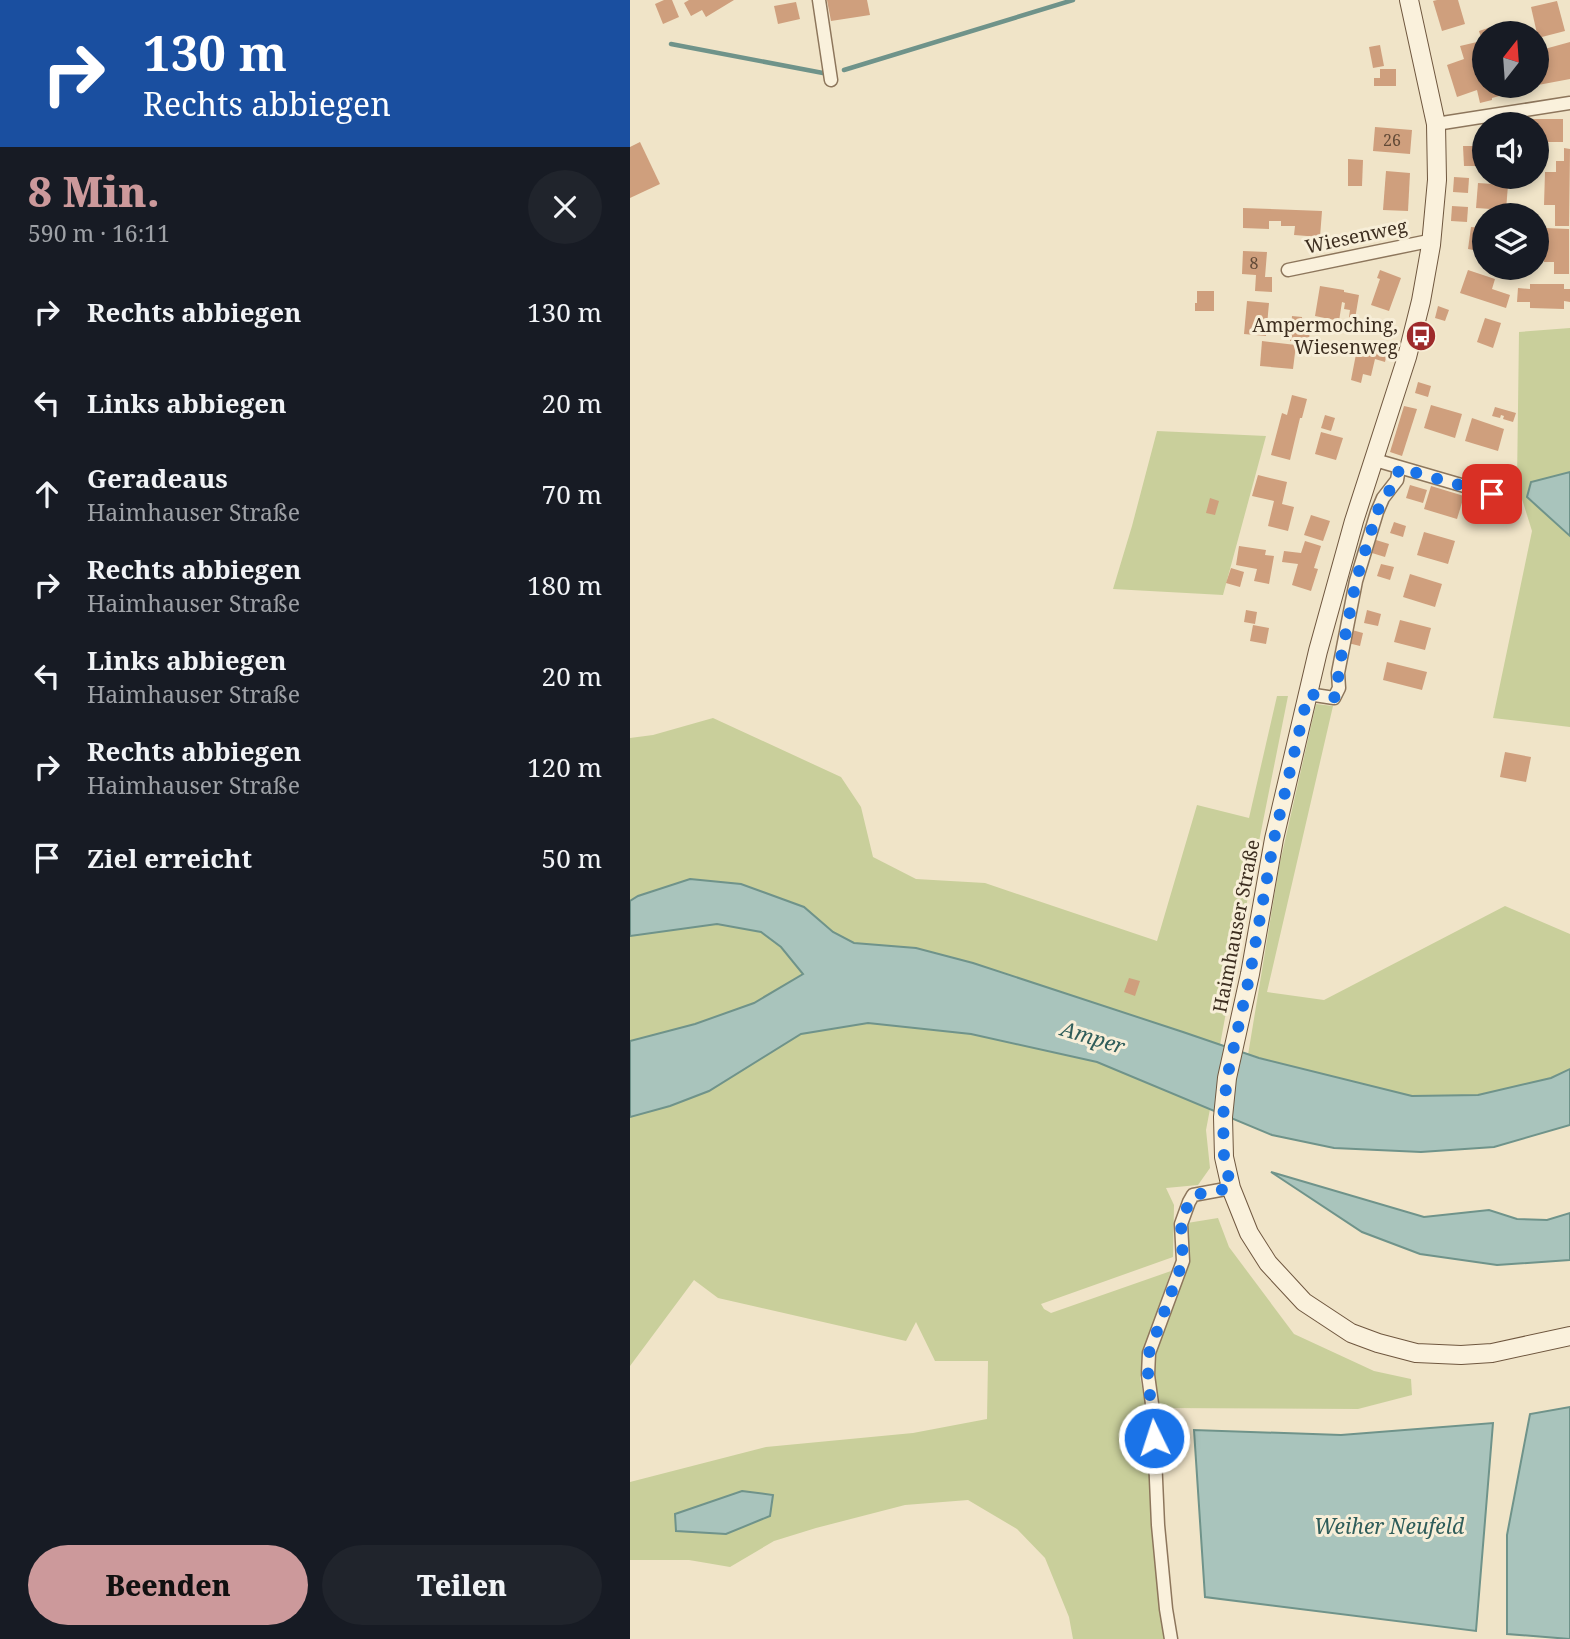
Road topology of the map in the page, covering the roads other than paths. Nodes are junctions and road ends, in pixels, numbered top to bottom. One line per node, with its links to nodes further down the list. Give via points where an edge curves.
1 (818, 0): 3 (street)
2 (1409, 0): 5 (main road, Haimhauser Straße)
3 (831, 80)
4 (1569, 106): 5 (street)
5 (1436, 124): 6 (main road, Haimhauser Straße)
6 (1431, 245): 7 (street, Wiesenweg, via 1424,242); 8 (main road, Haimhauser Straße, via 1410,345)
7 (1288, 270)
8 (1375, 460): 9 (street); 11 (main road, Haimhauser Straße)
9 (1399, 468): 10 (street); 11 (street, via 1397,480 1377,512 1356,581 1339,688 1334,698)
10 (1492, 494)
11 (1308, 694): 12 (main road, Haimhauser Straße, via 1227,1078 1224,1157)
12 (1231, 1188): 13 (main road, Haimhauser Straße, via 1249,1233 1268,1263 1304,1302 1351,1333 1416,1353 1461,1355); 14 (street, via 1194,1195 1189,1202 1181,1224 1183,1261 1149,1353 1158,1525)
13 (1570, 1336)
14 (1171, 1639)

